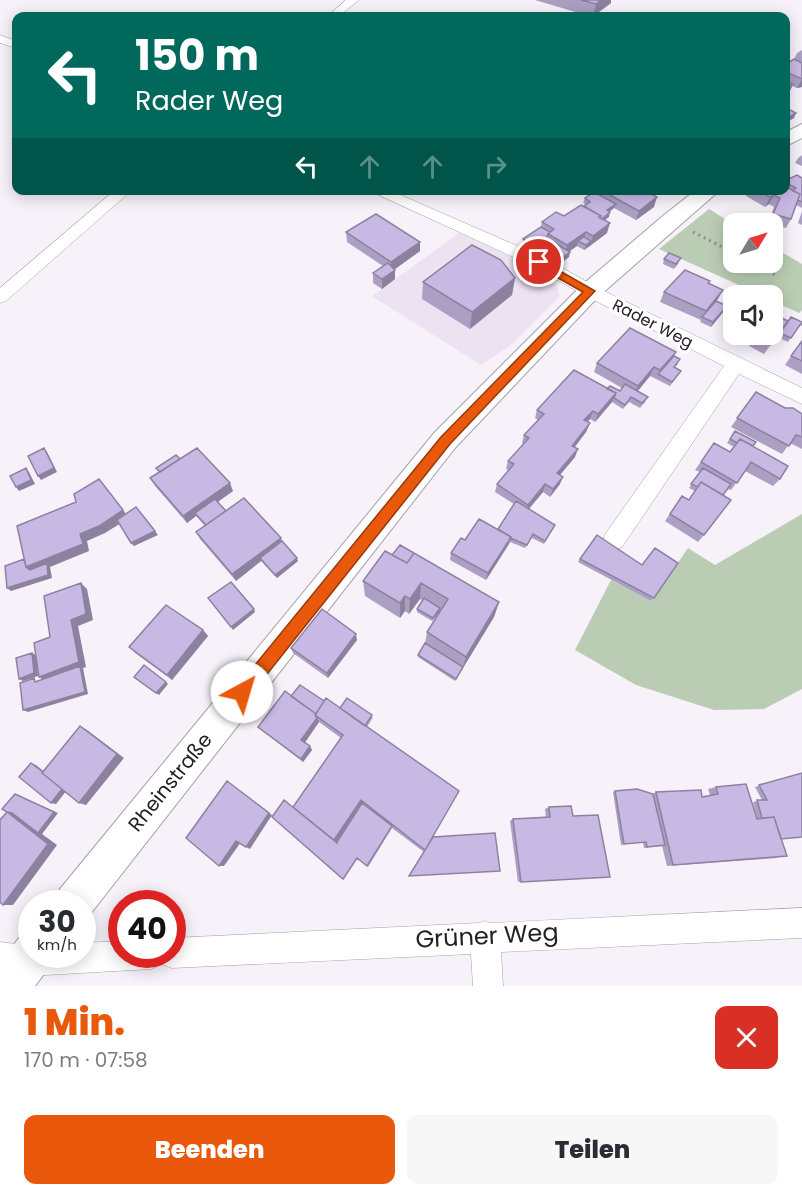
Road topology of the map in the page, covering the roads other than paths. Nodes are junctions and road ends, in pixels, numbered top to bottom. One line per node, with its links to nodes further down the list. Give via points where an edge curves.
1 (353, 0): 2 (street)
2 (338, 12)
3 (119, 195): 7 (street)
4 (386, 195): 6 (street, Rader Weg, via 539,262)
5 (704, 195): 6 (street, Rheinstraße)
6 (590, 291): 8 (street, Rader Weg); 11 (street, Rheinstraße, via 446,440)
7 (0, 297)
8 (736, 364): 9 (street, Rader Weg); 10 (street)
9 (802, 397)
10 (614, 540)
11 (84, 890)
12 (802, 922): 13 (street, Grüner Weg)
13 (486, 936): 14 (street, Grüner Weg); 17 (street)
14 (186, 952)
15 (108, 957): 16 (street)
16 (17, 964)
17 (488, 986)

